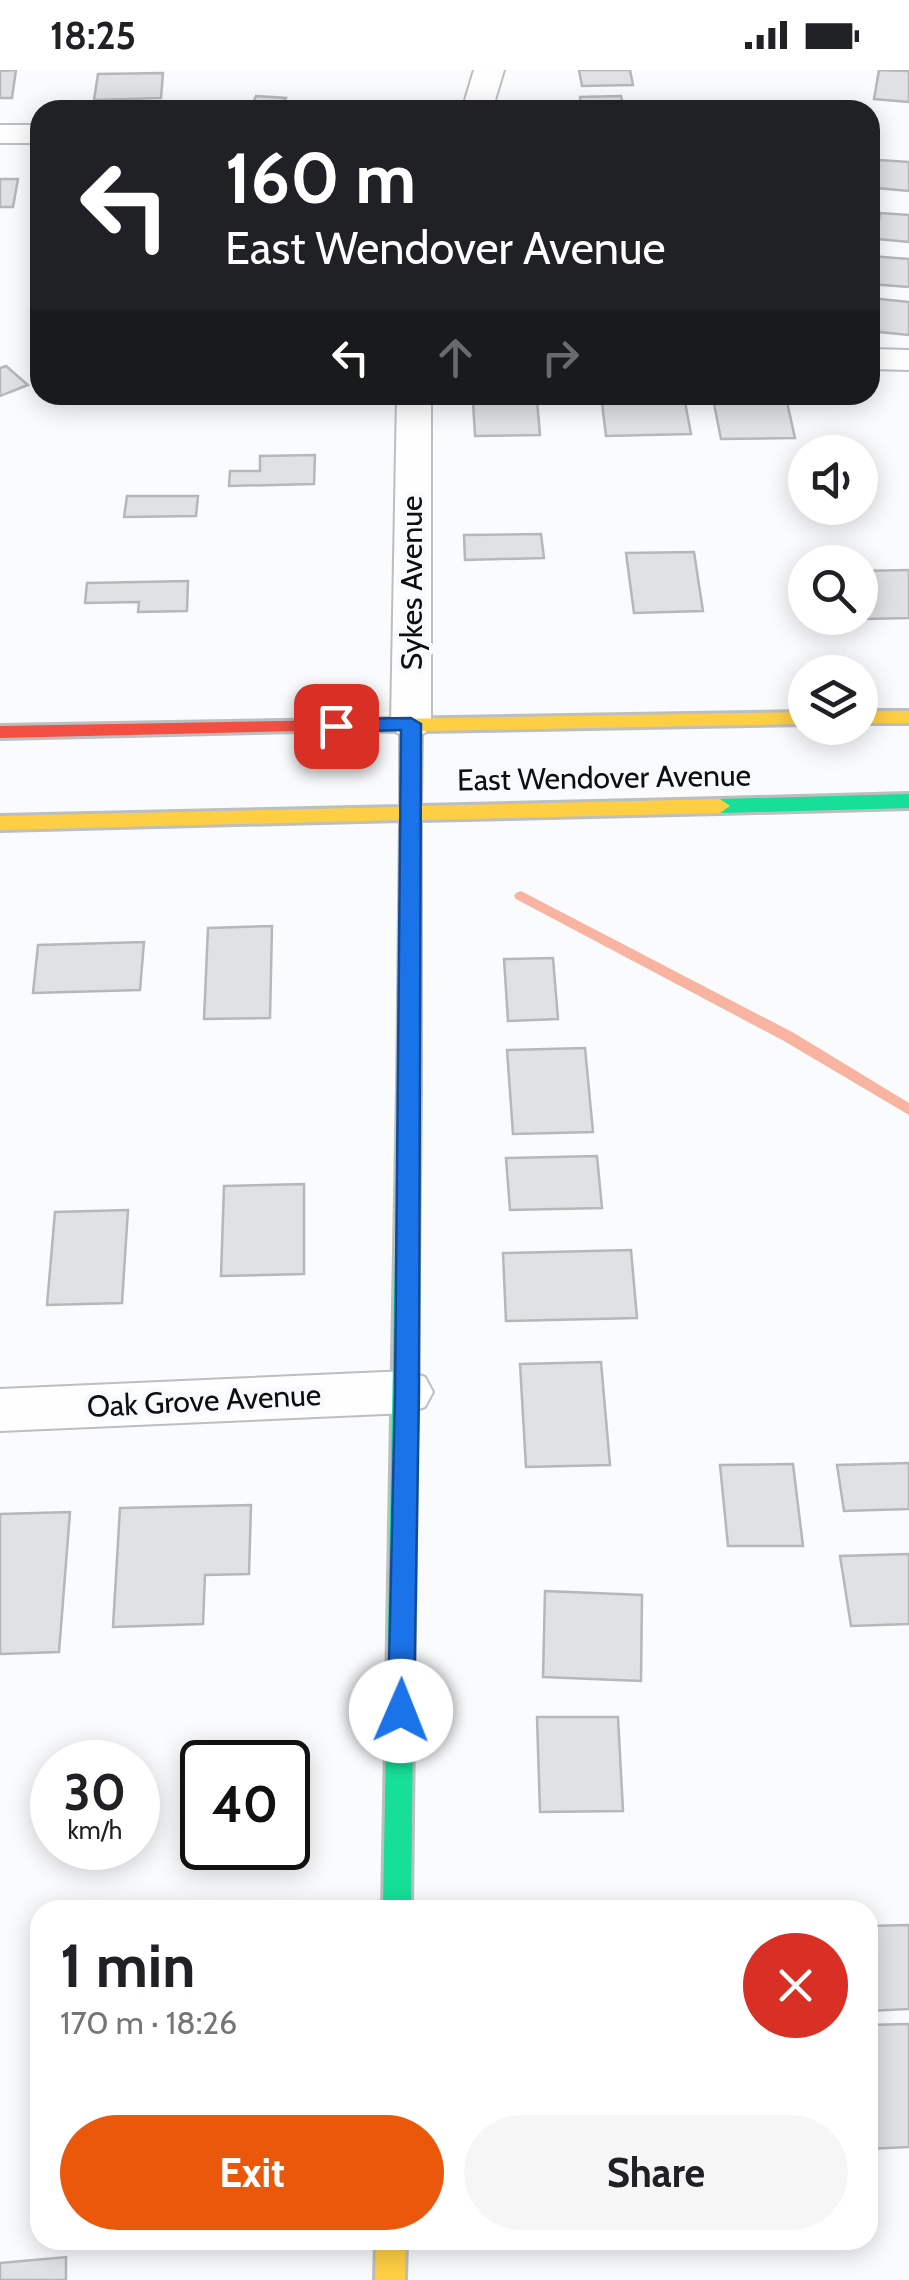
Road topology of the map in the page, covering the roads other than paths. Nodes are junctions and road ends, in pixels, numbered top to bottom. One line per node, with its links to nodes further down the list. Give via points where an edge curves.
1 (489, 70): 2 (street)
2 (480, 100)
3 (0, 134): 4 (street)
4 (30, 134)
5 (880, 360): 6 (street)
6 (909, 360)
7 (414, 405): 11 (street, Sykes Avenue)
8 (909, 717): 10 (main road)
9 (788, 718): 11 (main road, East Wendover Avenue)
10 (878, 718)
11 (411, 724): 12 (main road, East Wendover Avenue); 14 (main road, Sykes Avenue)
12 (0, 732)
13 (909, 801): 14 (main road, East Wendover Avenue)
14 (410, 813): 15 (main road, East Wendover Avenue); 16 (main road, Sykes Avenue)
15 (0, 823)
16 (407, 1392): 17 (street, Oak Grove Avenue); 18 (main road, Sykes Avenue)
17 (0, 1410)
18 (397, 1900)
19 (391, 2250): 20 (main road)
20 (390, 2280)

